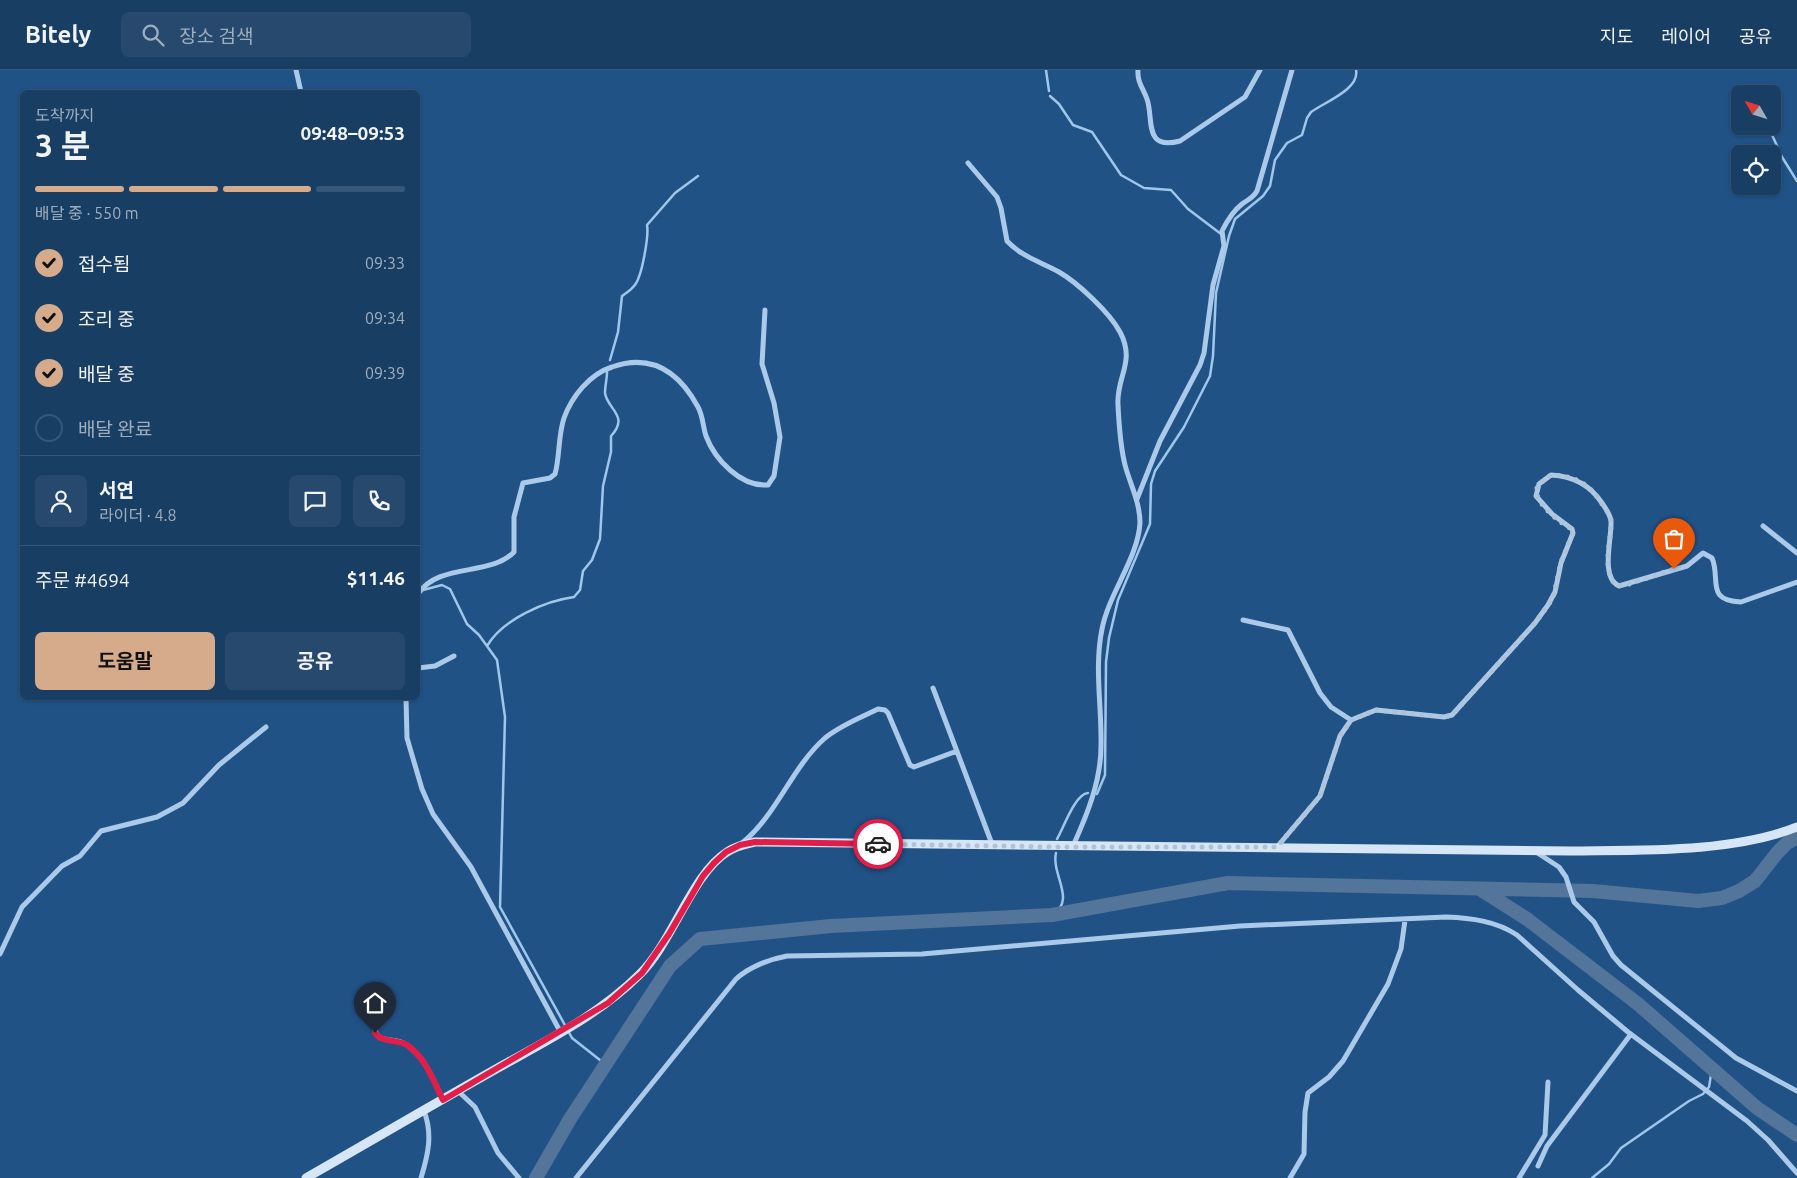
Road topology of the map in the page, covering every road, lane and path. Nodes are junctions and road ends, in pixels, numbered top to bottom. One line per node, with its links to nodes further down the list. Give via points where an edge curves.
1 (296, 70): 5 (street)
2 (1138, 70): 3 (street, via 1140,86 1148,100 1152,134 1171,143 1180,141 1245,97)
3 (1260, 70)
4 (1292, 70): 8 (street, via 1258,191 1234,212 1222,231 1224,246 1212,285 1207,344 1200,365 1160,441)
5 (301, 90)
6 (968, 163): 8 (street, via 997,197 1008,241 1026,256 1068,278 1113,320 1120,331 1127,354 1117,402 1120,439)
7 (765, 310): 12 (street, via 762,364 780,437 774,476 768,485 758,486 744,479 715,454 699,409 684,384 668,370 646,362 623,363 604,370 578,392 564,418 555,474 523,483 514,517 514,552 508,558 439,577)
8 (1137, 500): 24 (street, via 1138,532 1101,630 1098,772 1087,815)
9 (1763, 526): 10 (street)
10 (1797, 553)
11 (1797, 582): 18 (street, via 1740,602 1732,601 1719,595 1714,585 1715,564 1703,553 1688,566 1619,586 1608,571 1609,514 1592,488 1572,479 1551,475 1539,484 1536,496 1573,533 1561,562 1553,598 1535,623 1452,715 1444,717 1376,710)
12 (420, 590)
13 (1243, 620): 18 (street, via 1288,630 1320,693 1331,706)
14 (454, 656): 15 (street, via 435,666)
15 (420, 668)
16 (933, 688): 20 (street)
17 (406, 700): 30 (street, via 407,738 433,814 471,867)
18 (1351, 720): 25 (street, via 1340,736 1320,796)
19 (266, 727): 28 (street, via 220,765 183,803 158,817 101,831 80,856 62,866 22,907)
20 (957, 751): 22 (street); 23 (street, via 914,767 888,713 878,709 841,727 825,739 800,766 753,834)
21 (1797, 827): 26 (main road, via 1750,841 1660,849)
22 (992, 844): 23 (main road, via 755,842); 24 (main road)
23 (740, 845): 30 (main road, via 726,852 703,876 642,973 608,1003)
24 (1073, 847): 25 (main road)
25 (1277, 847): 26 (main road)
26 (1533, 850): 34 (street, via 1559,867 1574,902 1594,922 1612,956 1621,965 1736,1058)
27 (1405, 920): 31 (street, via 1468,918 1507,928); 42 (street, via 1240,926 922,954 777,958 743,972 736,979); 43 (street, via 1401,949 1388,984 1343,1061 1308,1093 1304,1154)
28 (0, 954)
29 (373, 1022): 35 (street, via 378,1038 406,1044 425,1062)
30 (565, 1030): 33 (main road)
31 (1631, 1034): 37 (street, via 1547,1146); 38 (street, via 1747,1121)
32 (1548, 1082): 44 (street, via 1544,1135)
33 (458, 1091): 35 (main road); 41 (street, via 475,1107 498,1153)
34 (1797, 1091)
35 (443, 1100): 36 (main road)
36 (424, 1111): 39 (main road); 40 (street, via 430,1143)
37 (1538, 1166)
38 (1797, 1173)
39 (306, 1178)
40 (421, 1178)
41 (519, 1178)
42 (576, 1178)
43 (1290, 1178)
44 (1519, 1178)

